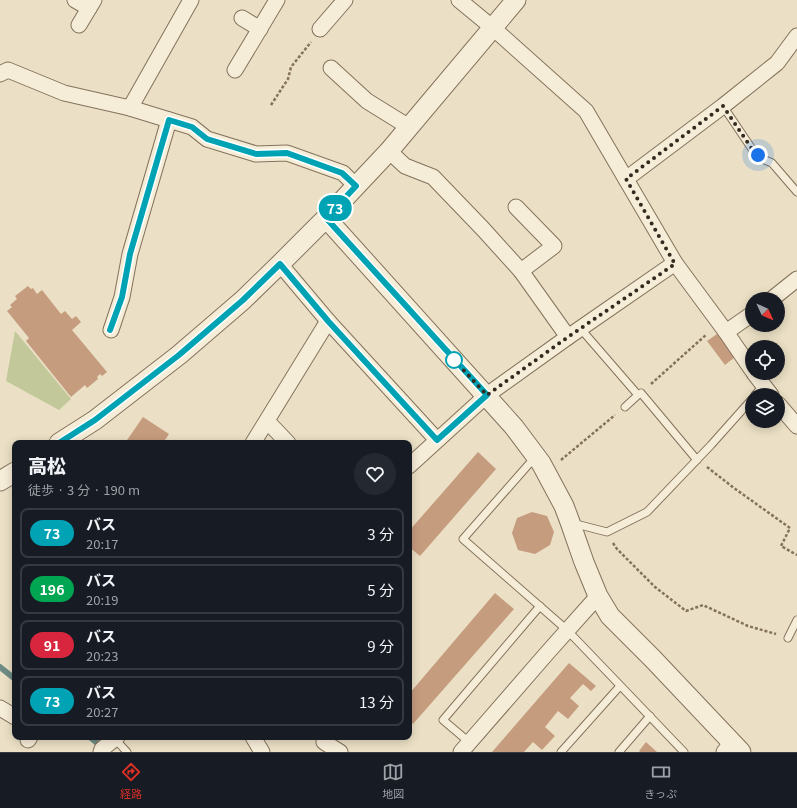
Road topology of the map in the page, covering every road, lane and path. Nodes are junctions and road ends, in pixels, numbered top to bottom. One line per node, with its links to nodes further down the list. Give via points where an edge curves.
1 (75, 0): 7 (street)
2 (191, 0): 19 (street)
3 (277, 0): 11 (street)
4 (345, 0): 12 (street)
5 (459, 0): 10 (street)
6 (516, 0): 10 (street)
7 (91, 4): 9 (street)
8 (242, 18): 11 (street)
9 (79, 25)
10 (493, 28): 21 (street); 23 (street, via 586,111)
11 (260, 29): 15 (street)
12 (320, 29): 17 (path, via 291,67 288,79)
13 (797, 36): 18 (street, via 778,63)
14 (331, 68): 21 (street, via 367,101)
15 (235, 70)
16 (0, 74): 19 (street, via 8,70 64,93)
17 (272, 106)
18 (723, 106): 23 (street); 25 (lane, via 752,149 772,163)
19 (130, 108): 20 (street)
20 (169, 120): 24 (street, via 192,127 207,139 256,154 287,153 342,173); 37 (street, via 130,254 122,297)
21 (409, 127): 22 (street)
22 (389, 151): 24 (street); 30 (street, via 405,166 433,177)
23 (626, 179): 29 (street)
24 (356, 186): 27 (street)
25 (797, 192)
26 (516, 207): 30 (street, via 554,246)
27 (326, 218): 28 (street); 41 (street)
28 (280, 264): 34 (street); 47 (street, via 179,355 95,420)
29 (675, 264): 35 (street); 36 (street)
30 (521, 272): 38 (street)
31 (797, 279): 32 (street)
32 (781, 292)
33 (745, 317): 36 (street)
34 (328, 321): 45 (street); 50 (street)
35 (580, 328): 38 (street); 42 (lane, via 638,395)
36 (722, 328): 39 (street); 40 (path)
37 (110, 330)
38 (568, 337): 41 (street)
39 (745, 360)
40 (641, 393): 52 (lane)
41 (487, 395): 50 (street); 51 (street)
42 (625, 407): 54 (path)
43 (745, 407): 52 (lane)
44 (785, 412): 46 (street)
45 (266, 421): 48 (street); 49 (street)
46 (797, 426)
47 (64, 440)
48 (255, 440)
49 (285, 440)
50 (437, 440): 53 (street)
51 (536, 456): 54 (street); 59 (lane, via 463,539)
52 (697, 460): 56 (lane, via 647,512); 57 (path, via 790,528 781,546)
53 (412, 463)
54 (546, 473): 55 (street)
55 (570, 522): 56 (lane); 58 (street)
56 (607, 532): 62 (path, via 617,549 655,587 686,611 703,605 748,626)
57 (797, 555)
58 (598, 596): 61 (street); 72 (street, via 610,616)
59 (540, 606): 61 (lane); 71 (lane, via 443,720)
60 (797, 620): 62 (lane)
61 (568, 630): 63 (lane); 71 (street)
62 (788, 638)
63 (620, 686): 66 (lane); 77 (lane)
64 (0, 708): 65 (street)
65 (12, 715)
66 (650, 716): 78 (lane); 79 (lane)
67 (113, 740): 73 (street)
68 (117, 740): 74 (lane)
69 (255, 740): 75 (street)
70 (324, 742): 76 (street)
71 (465, 747)
72 (732, 749)
73 (101, 752)
74 (127, 752)
75 (262, 752)
76 (340, 752)
77 (561, 752)
78 (619, 752)
79 (684, 752)

